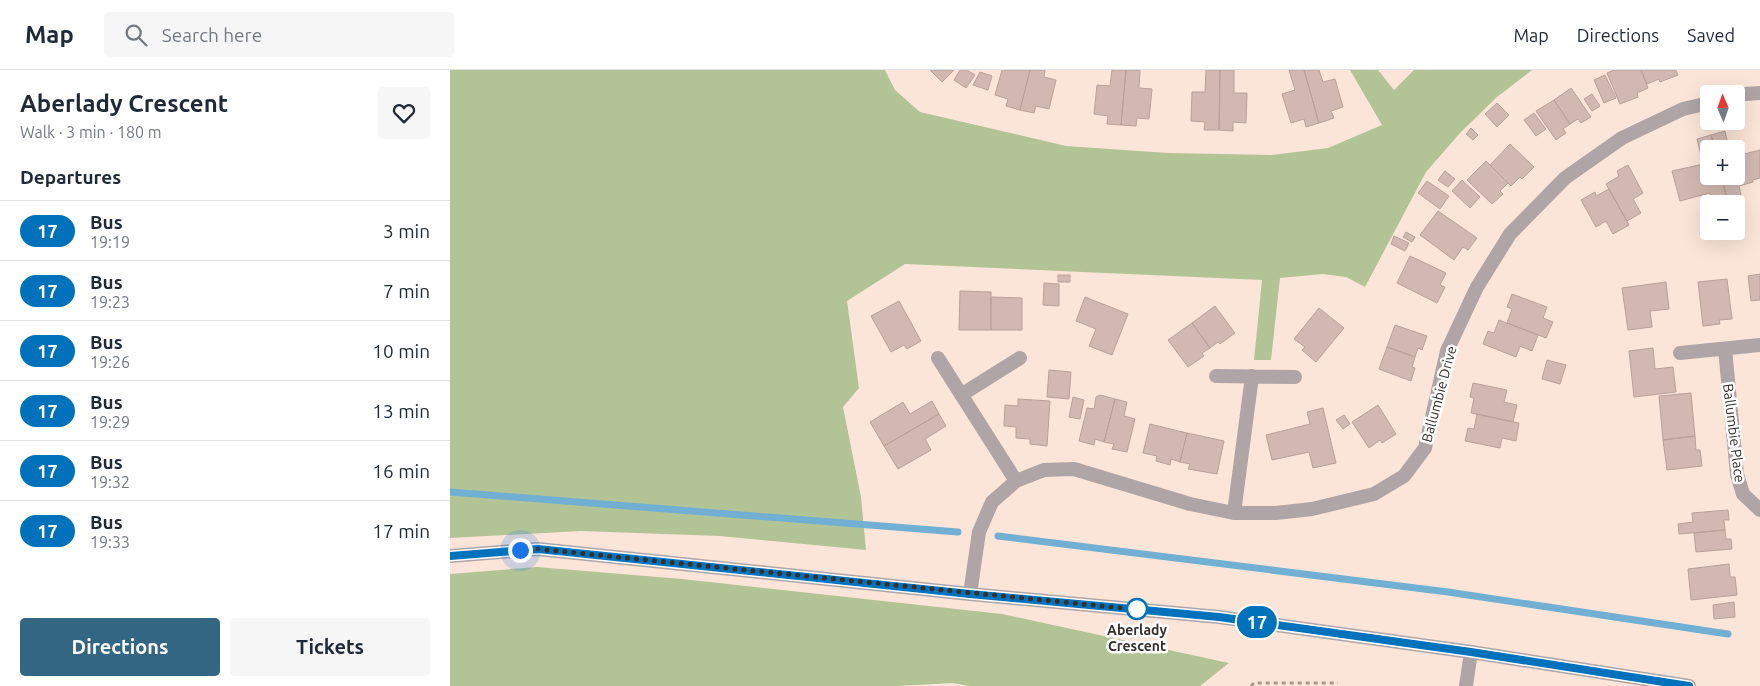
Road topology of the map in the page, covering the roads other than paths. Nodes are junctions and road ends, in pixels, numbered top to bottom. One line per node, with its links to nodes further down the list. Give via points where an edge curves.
1 (1760, 93): 2 (street)
2 (1745, 95)
3 (1700, 105): 15 (street, Ballumbie Drive, via 1683,109 1622,138 1565,178 1510,234 1477,287 1447,352 1425,448 1404,476 1374,494 1312,509)
4 (1760, 345): 5 (street)
5 (1725, 349): 6 (street); 14 (street, Ballumbie Place, via 1737,474 1743,494)
6 (1680, 353)
7 (938, 358): 12 (street)
8 (1020, 358): 12 (street)
9 (1216, 376): 10 (street)
10 (1252, 376): 11 (street); 15 (street)
11 (1295, 377)
12 (961, 396): 13 (street)
13 (1016, 481): 15 (street, Ballumbie Drive, via 1044,470 1074,469 1190,504); 17 (street, Ballumbie Drive, via 992,502 979,532)
14 (1760, 510)
15 (1234, 513)
16 (450, 556): 17 (street, via 538,549)
17 (970, 594): 18 (street, via 1219,617)
18 (1471, 652): 19 (street); 20 (street)
19 (1466, 686)
20 (1689, 686)

